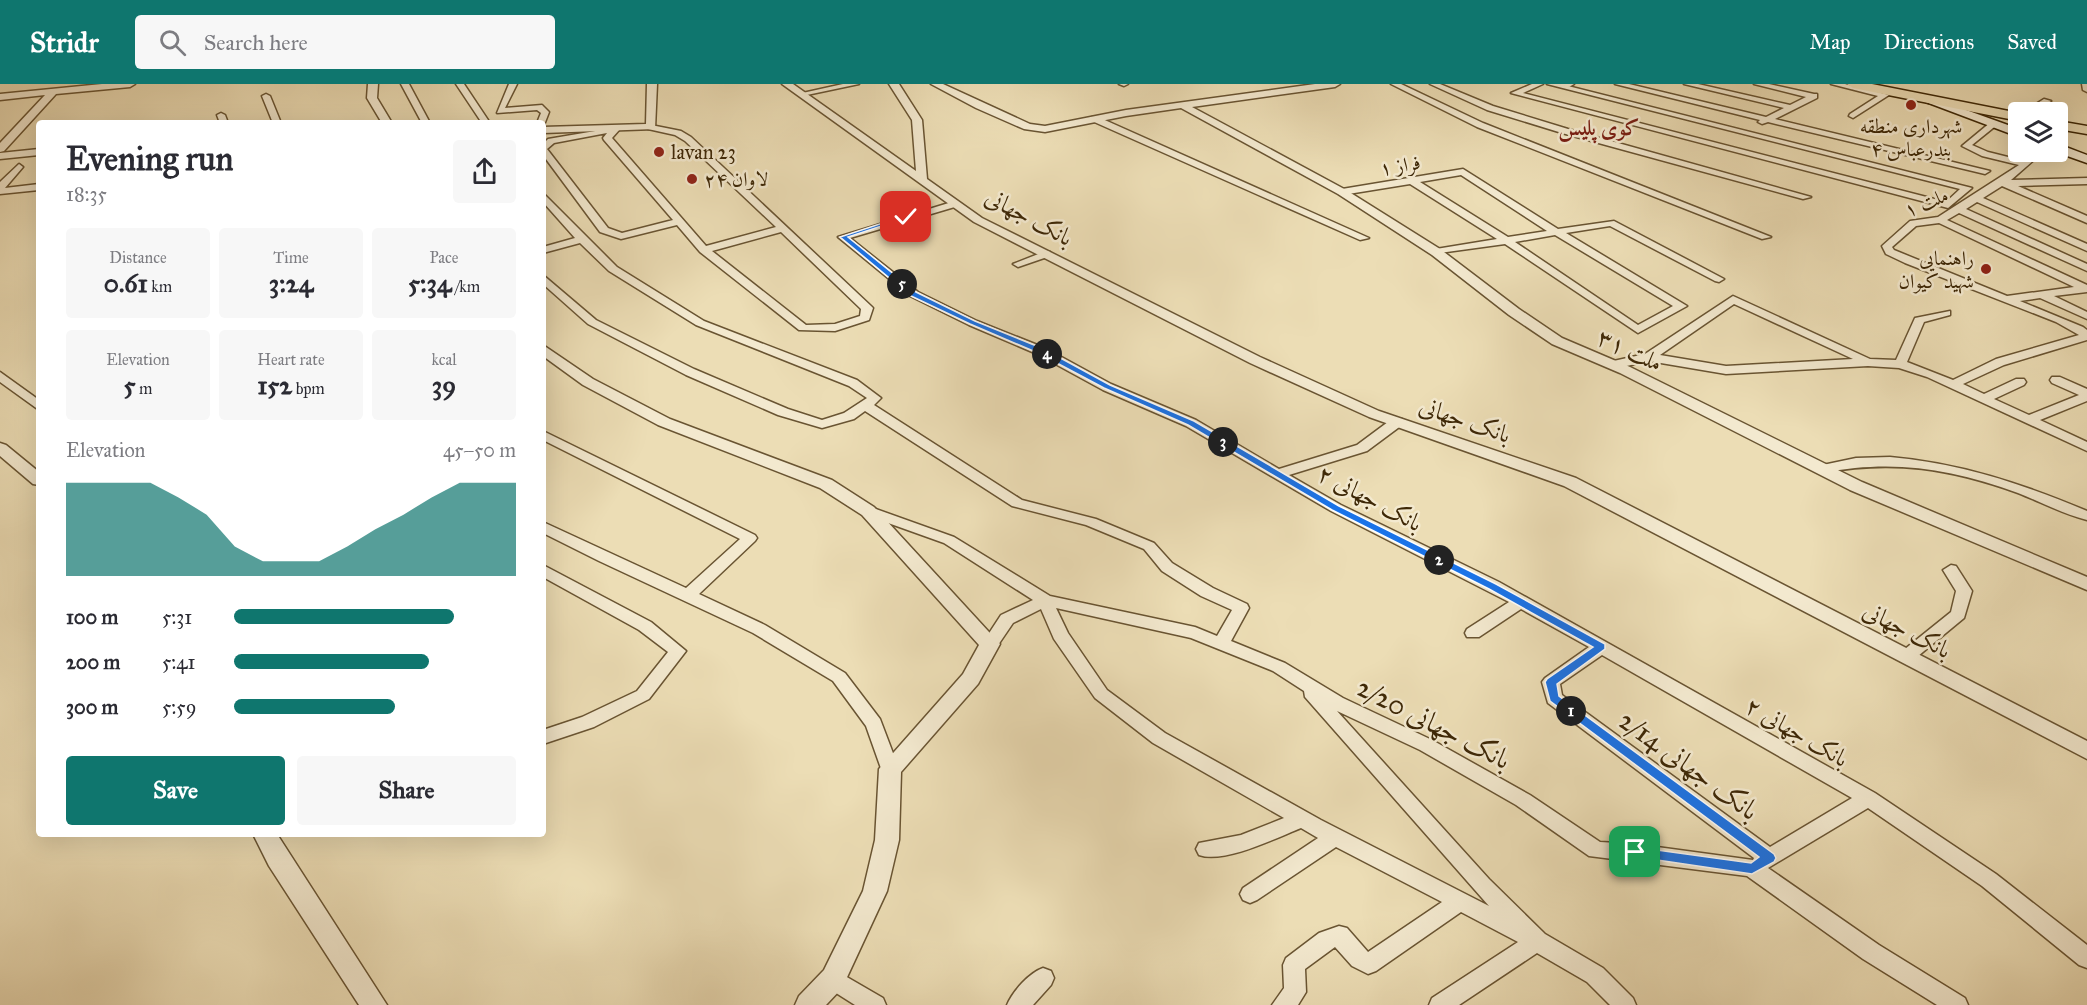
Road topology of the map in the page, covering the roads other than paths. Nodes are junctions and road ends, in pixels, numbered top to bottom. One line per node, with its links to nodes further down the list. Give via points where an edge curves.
1 (129, 84): 26 (street)
2 (373, 84): 40 (street, via 372,98)
3 (405, 84): 41 (street)
4 (461, 84): 42 (street)
5 (513, 84): 43 (street, via 500,111 539,107 545,112)
6 (652, 84): 48 (street)
7 (787, 84): 27 (street, بانک جهانی)
8 (855, 84): 27 (street)
9 (894, 84): 68 (street, via 917,120)
10 (936, 84): 38 (street, via 1028,128 1051,128)
11 (1335, 84): 31 (street)
12 (1395, 84): 88 (street, via 1480,125)
13 (1434, 84): 77 (street, via 1490,108 1565,131)
14 (1539, 84): 56 (street, via 1515,93)
15 (1551, 84): 54 (street)
16 (1562, 84): 17 (street)
17 (1569, 84)
18 (1619, 84): 44 (street)
19 (1688, 84): 32 (street)
20 (1758, 84): 32 (street, via 1814,96)
21 (1834, 84): 34 (street, via 1885,95)
22 (1853, 84): 30 (main road)
23 (1892, 84): 33 (main road)
24 (2086, 84): 25 (street)
25 (2087, 90)
26 (53, 92): 29 (street); 58 (street)
27 (802, 94): 68 (street, بانک جهانی)
28 (266, 96): 39 (street)
29 (0, 97)
30 (1930, 100): 35 (main road); 46 (main road)
31 (1182, 105): 38 (street); 75 (street, ملت ۳۱)
32 (1790, 107): 44 (street)
33 (2008, 107)
34 (1853, 116)
35 (2008, 116)
36 (2008, 117): 46 (main road, via 1998,119)
37 (2068, 118): 45 (main road)
38 (1095, 119): 89 (street)
39 (276, 120)
40 (385, 120)
41 (424, 120)
42 (484, 120)
43 (542, 120)
44 (1766, 120): 54 (street); 67 (street)
45 (2087, 121)
46 (1999, 123): 47 (main road); 50 (main road); 65 (street, via 1966,146)
47 (2008, 125)
48 (651, 127): 51 (street); 85 (street, via 688,139)
49 (2068, 127): 53 (main road)
50 (2008, 128)
51 (616, 129): 52 (street); 55 (street, via 551,141); 84 (street, via 607,138)
52 (546, 130)
53 (2087, 130)
54 (1742, 132): 56 (street); 56 (street, via 1967,188 1948,205)
55 (546, 145)
56 (1717, 145)
57 (2068, 147): 62 (main road)
58 (0, 149)
59 (36, 152): 63 (street)
60 (546, 152): 84 (street, via 604,230 621,236)
61 (2068, 152): 64 (main road)
62 (2087, 154)
63 (0, 156)
64 (2087, 159)
65 (2026, 164): 71 (street, ملت ۱)
66 (19, 168): 74 (street)
67 (1985, 171)
68 (922, 180): 80 (street, بانک جهانی)
69 (1412, 181): 75 (street, فراز ۱); 86 (street, فراز ۱, via 1463,172); 92 (street)
70 (2087, 181): 72 (street)
71 (2002, 183): 72 (street); 78 (street, ملت ۱); 83 (street)
72 (2063, 183): 76 (street)
73 (36, 187): 74 (street)
74 (0, 190)
75 (1342, 192): 96 (street, ملت ۳۱)
76 (2087, 193)
77 (1806, 197)
78 (1976, 198): 81 (street, ملت ۱); 90 (street)
79 (546, 199): 91 (street)
80 (955, 204): 97 (street, بانک جهانی); 127 (street, بانک جهانی ۲, via 843,237 914,294 1191,423)
81 (1959, 209): 82 (street, ملت ۱); 99 (street)
82 (1940, 220): 102 (street); 104 (street, ملت ۱, via 1913,223 1887,246 1890,252)
83 (2087, 220)
84 (680, 222): 95 (street)
85 (783, 228): 95 (street); 95 (street, via 867,308 865,318 822,331 803,328)
86 (1556, 232): 92 (street); 92 (street, via 1681,306 1638,330); 100 (street, via 1611,223)
87 (2087, 235): 90 (street)
88 (1766, 237)
89 (1364, 238)
90 (2066, 238): 93 (street)
91 (582, 239): 94 (street); 120 (street, via 613,269 700,323 853,384 875,398)
92 (1506, 240): 96 (street)
93 (2087, 248)
94 (546, 249)
95 (704, 249)
96 (1436, 252): 112 (street, ملت ۳۱, via 1557,341)
97 (1046, 254): 98 (street); 122 (street, بانک جهانی, via 1255,360)
98 (1018, 264)
99 (2087, 268)
100 (1719, 279)
101 (546, 281): 120 (street, via 591,322 690,372 783,412 822,424 849,416)
102 (2086, 289): 103 (street)
103 (2041, 294): 104 (street); 106 (street)
104 (2006, 299): 107 (street, ملت ۱, via 2060,320)
105 (1946, 313): 111 (street, via 1919,320)
106 (2087, 316)
107 (2087, 336): 116 (street, via 2000,362)
108 (546, 351): 129 (street, via 588,382 664,422 826,484)
109 (1649, 357): 110 (street, via 1726,370); 110 (street, via 1733,299); 112 (street)
110 (1868, 362): 111 (street)
111 (1900, 363): 116 (street)
112 (1613, 365): 126 (street, ملت ۳۱)
113 (0, 376): 119 (street)
114 (2056, 380): 117 (street)
115 (2020, 382): 118 (street)
116 (1954, 384): 118 (street)
117 (2087, 395): 121 (street)
118 (1984, 399): 121 (street)
119 (36, 403)
120 (865, 405): 140 (street, via 1017,503 1091,522 1149,546 1167,567 1241,608)
121 (2028, 420): 124 (street)
122 (1397, 422): 127 (street, via 1362,448); 142 (street, بانک جهانی, via 1570,482)
123 (546, 437): 135 (street, via 750,538)
124 (2087, 447)
125 (0, 448): 128 (street)
126 (1823, 469): 130 (street, via 1880,461 1945,466); 134 (street, ملت ۳۱)
127 (1277, 474): 137 (street, بانک جهانی ۲)
128 (36, 478)
129 (868, 511): 136 (street, بانک جهانی 2/20, via 949,540); 139 (street)
130 (2087, 516)
131 (546, 529): 135 (street)
132 (1951, 570): 142 (street, via 1964,591 1958,614)
133 (546, 572): 144 (street, via 645,626 678,651 643,695 588,722)
134 (2087, 584)
135 (688, 595): 146 (street, via 759,629 839,677 874,724)
136 (1045, 600): 139 (street, via 1007,619); 140 (street, بانک جهانی 2/20, via 1195,633); 148 (street, via 1060,635 1101,694 1159,738)
137 (1520, 602): 138 (street); 141 (street, بانک جهانی ۲)
138 (1473, 633)
139 (990, 644): 146 (street, via 971,679)
140 (1221, 644): 143 (street, بانک جهانی 2/20)
141 (1601, 646): 147 (street, بانک جهانی ۲); 152 (street, بانک جهانی 2/14, via 1551,682 1554,698)
142 (1906, 657): 145 (street, بانک جهانی)
143 (1299, 679): 153 (street, بانک جهانی 2/20, via 1337,703 1426,745 1513,794 1596,850); 156 (street, via 1482,885)
144 (546, 736)
145 (2087, 751)
146 (890, 769): 159 (street, via 887,840 875,891)
147 (1868, 798): 152 (street); 157 (street, بانک جهانی ۲, via 1989,880)
148 (1302, 819): 150 (street); 151 (street, via 1243,843)
149 (267, 837): 160 (street)
150 (1335, 837): 154 (street); 155 (street)
151 (1206, 849)
152 (1769, 858): 153 (street)
153 (1752, 868): 167 (street, بانک جهانی 2/20, via 1871,952)
154 (1250, 894)
155 (1459, 902): 156 (street); 164 (street, via 1368,964 1339,936 1327,940 1294,965 1295,992)
156 (1538, 941): 165 (street); 166 (street, via 1595,975)
157 (2087, 958)
158 (1043, 978): 163 (street)
159 (833, 979): 161 (street); 162 (street)
160 (374, 1005)
161 (808, 1005)
162 (875, 1005)
163 (1018, 1005)
164 (1283, 1005)
165 (1440, 1005)
166 (1625, 1005)
167 (1957, 1005)

